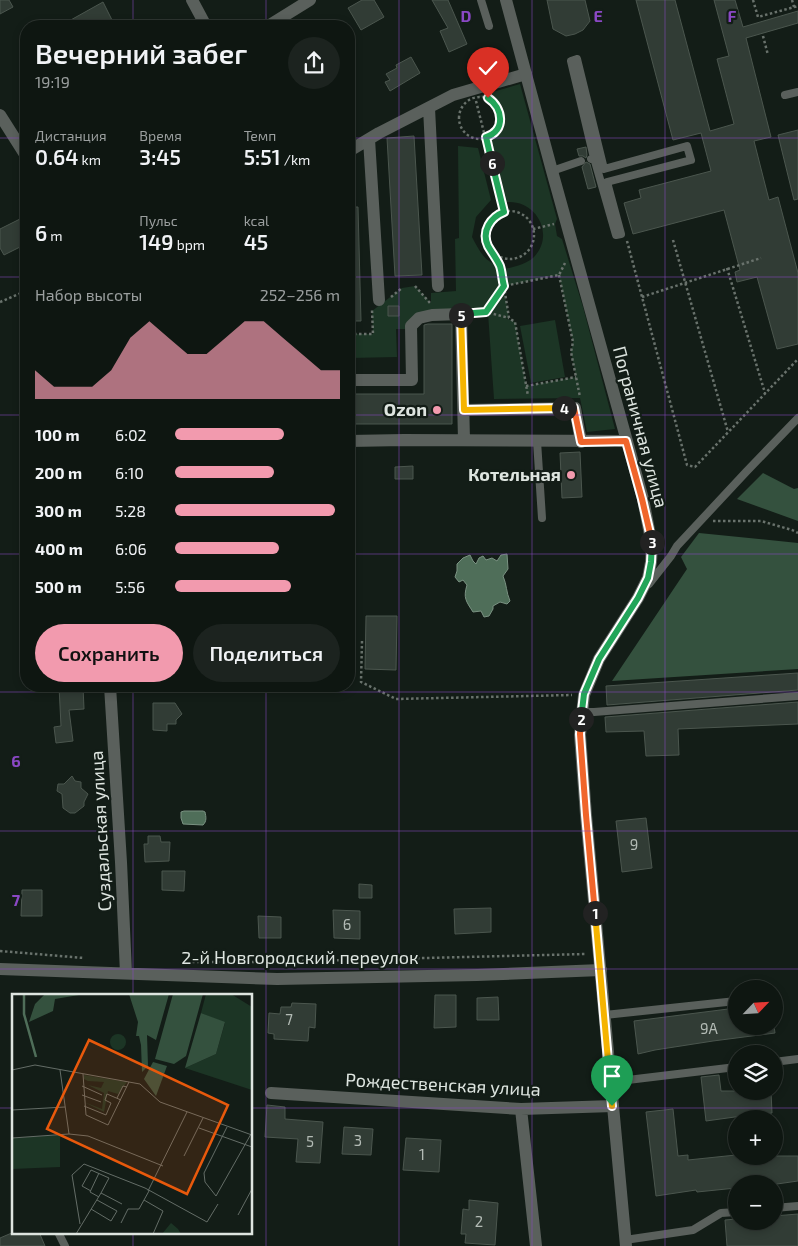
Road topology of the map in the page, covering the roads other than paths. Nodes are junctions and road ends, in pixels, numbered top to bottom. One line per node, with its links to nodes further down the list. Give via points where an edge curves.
1 (192, 0): 5 (street)
2 (310, 0): 6 (street)
3 (481, 0): 7 (lane)
4 (506, 0): 8 (street, Пограничная улица)
5 (203, 20)
6 (278, 20)
7 (488, 26)
8 (526, 74): 11 (street, via 453,95); 18 (street, Пограничная улица)
9 (798, 92): 10 (lane)
10 (785, 95)
11 (430, 108): 13 (street); 19 (street)
12 (0, 115): 14 (street)
13 (369, 139): 15 (street); 20 (street)
14 (20, 147)
15 (355, 147)
16 (593, 158): 16 (lane, via 616,235 620,234 607,182 691,160 687,146 604,169 577,59 571,61)
17 (581, 162): 18 (lane)
18 (552, 171): 27 (street, Пограничная улица)
19 (438, 286)
20 (379, 300)
21 (355, 380): 22 (street, via 412,380 410,326 418,318 461,314)
22 (464, 410): 24 (street); 28 (street, via 574,408)
23 (798, 418): 30 (lane, via 677,546)
24 (464, 440): 25 (street); 26 (street)
25 (355, 441)
26 (537, 441): 28 (street); 29 (lane)
27 (626, 441): 28 (street); 30 (street, Пограничная улица, via 652,544 648,578)
28 (581, 442)
29 (542, 518)
30 (638, 598): 33 (street, Пограничная улица, via 599,659 584,694)
31 (110, 692): 36 (street, Суздальская улица)
32 (798, 696): 33 (lane)
33 (582, 712): 35 (street, Пограничная улица, via 580,734)
34 (0, 969): 36 (street, 2-й Новгородский переулок)
35 (601, 970): 36 (street, 2-й Новгородский переулок, via 277,979); 38 (street, Пограничная улица)
36 (126, 973)
37 (728, 1002): 38 (lane)
38 (605, 1015): 42 (street, Пограничная улица)
39 (798, 1059): 40 (lane)
40 (783, 1061)
41 (728, 1067): 42 (lane)
42 (611, 1082): 44 (street, Пограничная улица)
43 (271, 1093): 45 (street, Рождественская улица)
44 (612, 1106): 45 (street, Рождественская улица); 50 (street, Пограничная улица)
45 (521, 1109): 52 (street)
46 (798, 1206): 47 (lane)
47 (783, 1207)
48 (728, 1213): 50 (lane, via 721,1213 693,1230)
49 (59, 1234): 51 (lane)
50 (626, 1243)
51 (65, 1246)
52 (536, 1246)

